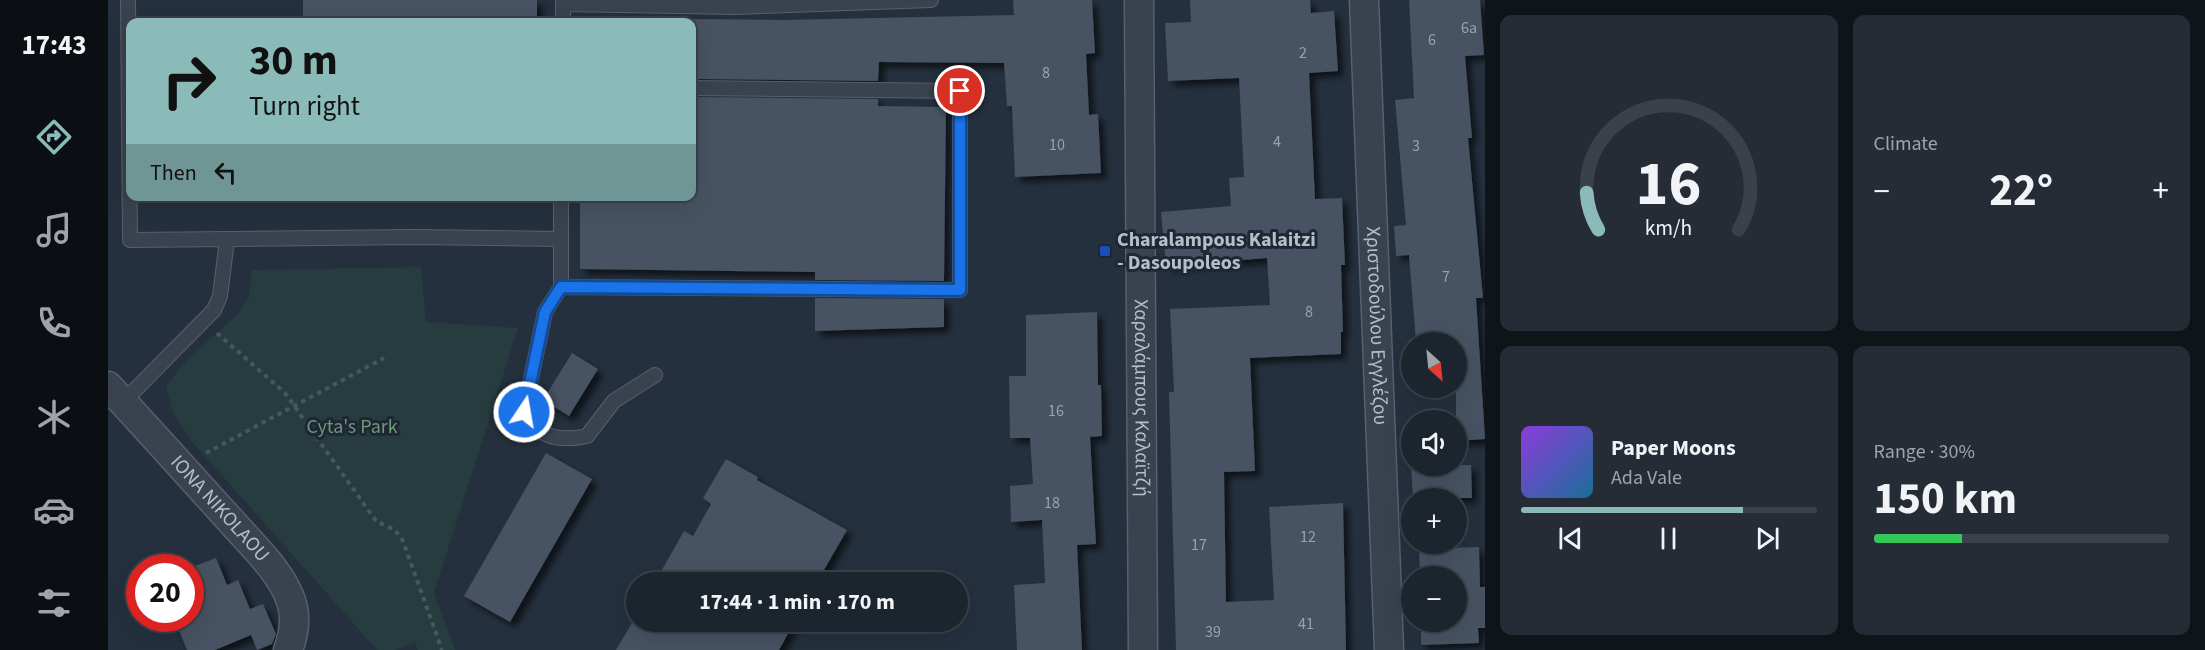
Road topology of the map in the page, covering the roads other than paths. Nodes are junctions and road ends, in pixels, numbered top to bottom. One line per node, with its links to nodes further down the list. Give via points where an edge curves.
1 (128, 0): 9 (lane)
2 (931, 0): 6 (lane)
3 (1139, 0): 20 (street, Χαραλάμπους Καλαϊτζή)
4 (1364, 0): 21 (street, Χριστοδούλου Εγγλέζου)
5 (563, 2): 7 (lane); 10 (lane)
6 (872, 2): 8 (lane)
7 (711, 3): 8 (lane)
8 (790, 3)
9 (128, 18)
10 (563, 18)
11 (696, 88): 16 (lane, via 960,91 960,290)
12 (130, 201): 15 (lane, via 130,240)
13 (561, 201): 14 (lane)
14 (560, 239): 15 (lane); 16 (lane)
15 (227, 240): 18 (lane, via 220,296 204,322)
16 (561, 287): 17 (lane, via 545,312 524,412 534,428 565,440 587,436 614,401)
17 (655, 375)
18 (116, 394): 19 (street, IONA NIKOLAOU, via 282,584 294,618)
19 (288, 650)
20 (1143, 650)
21 (1389, 650)

